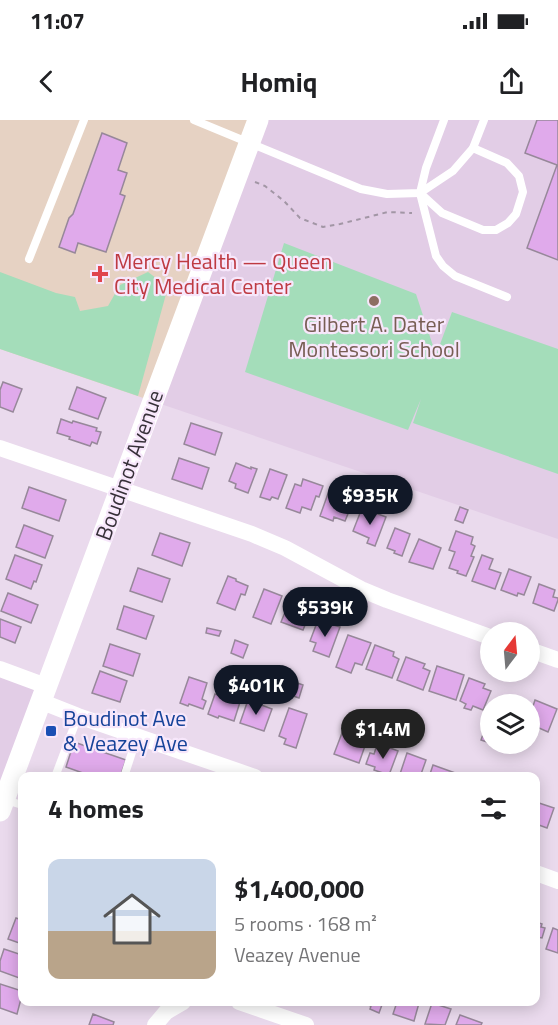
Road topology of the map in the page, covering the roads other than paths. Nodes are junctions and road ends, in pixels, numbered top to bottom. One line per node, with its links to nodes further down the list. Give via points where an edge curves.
1 (84, 120): 9 (lane)
2 (194, 120): 6 (lane)
3 (258, 120): 6 (street, Boudinot Avenue)
4 (444, 120): 8 (lane)
5 (484, 120): 7 (lane)
6 (249, 143): 8 (lane, via 361,189 387,194); 12 (street, Boudinot Avenue)
7 (473, 148): 8 (lane, via 453,171); 8 (lane, via 507,163 519,176 523,192 516,214 508,223 496,230 483,230 442,213)
8 (420, 193): 10 (lane, via 431,243 443,266 455,276)
9 (29, 259)
10 (507, 297)
11 (0, 448): 12 (street)
12 (120, 489): 13 (street, via 252,534 363,590); 17 (street, Boudinot Avenue)
13 (480, 633)
14 (540, 654): 15 (street)
15 (558, 660)
16 (0, 669): 17 (street)
17 (43, 694): 18 (street); 23 (street, Boudinot Avenue)
18 (78, 716): 19 (street); 20 (lane)
19 (137, 736): 21 (lane); 22 (street)
20 (57, 772)
21 (126, 772)
22 (241, 772)
23 (6, 805)
24 (540, 874): 25 (street)
25 (558, 881)
26 (176, 1006): 28 (street)
27 (251, 1006): 29 (street)
28 (155, 1025)
29 (306, 1025)

